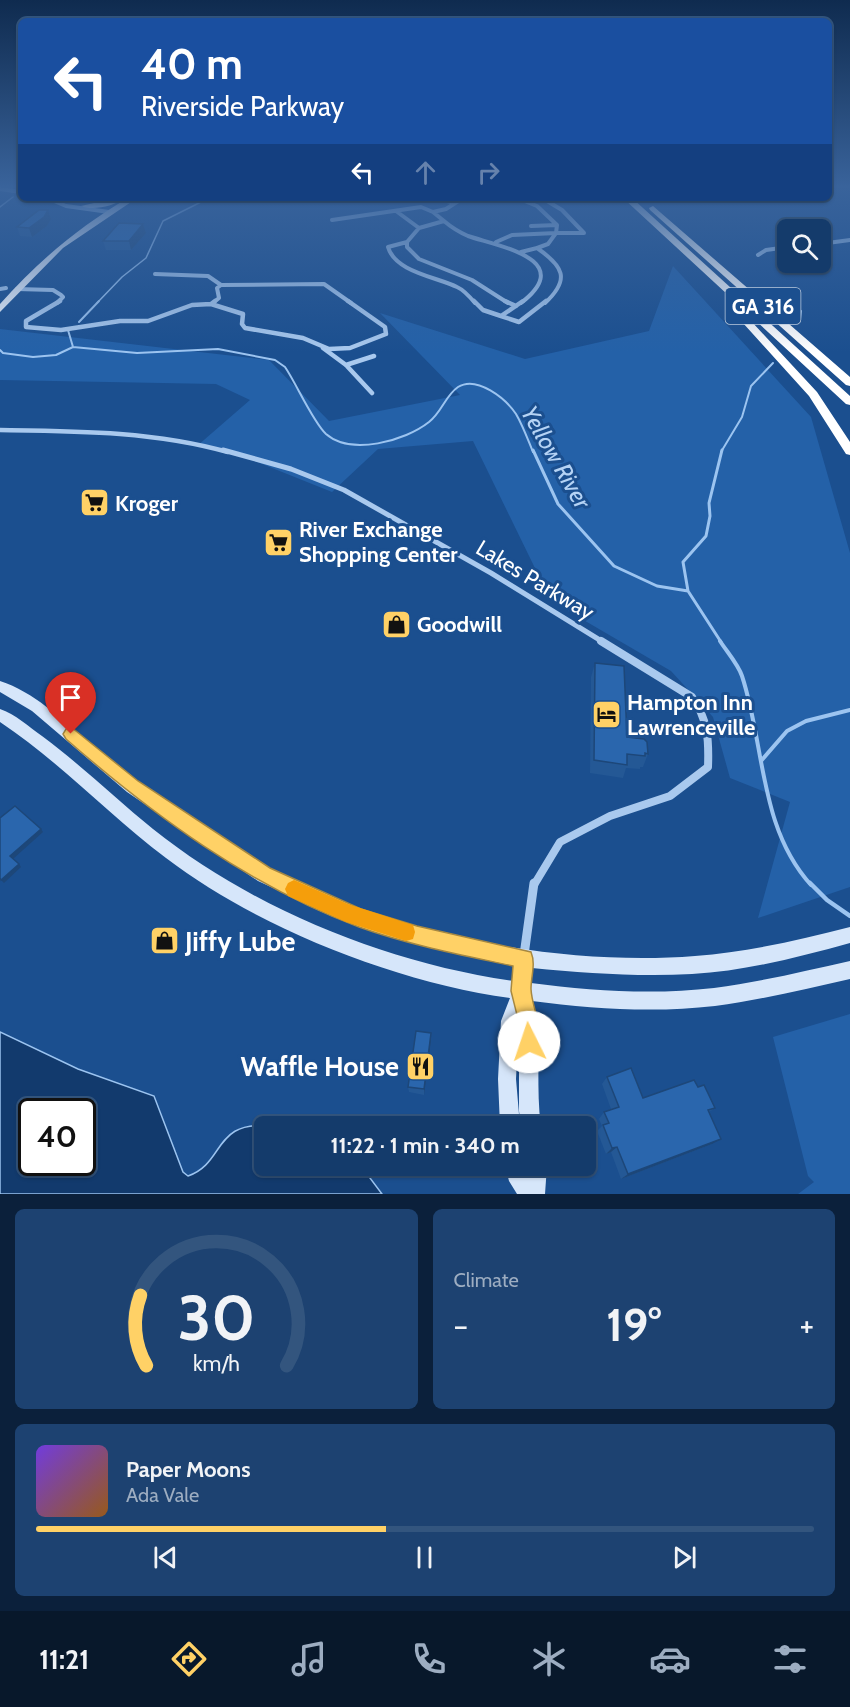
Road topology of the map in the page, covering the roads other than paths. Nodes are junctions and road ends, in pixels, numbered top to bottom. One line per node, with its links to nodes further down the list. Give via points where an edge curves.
1 (58, 241): 16 (main road)
2 (65, 241): 20 (main road)
3 (489, 241): 10 (street)
4 (498, 241): 10 (street)
5 (550, 241): 11 (street)
6 (673, 241): 12 (highway, GA 316)
7 (689, 241): 33 (highway, GA 316)
8 (695, 241): 32 (highway)
9 (407, 242): 17 (street, via 414,256); 19 (street, via 392,244 388,247 390,254 401,264)
10 (495, 242): 14 (street)
11 (537, 248): 14 (street); 28 (street, via 557,261 561,269 560,286 550,300 519,322)
12 (681, 248): 35 (highway, GA 316); 37 (highway, via 813,394)
13 (777, 249): 15 (street)
14 (520, 252): 26 (street, via 536,263 541,279 530,296)
15 (758, 255)
16 (29, 264): 20 (main road, via 14,283); 23 (main road)
17 (452, 272): 19 (street); 26 (street)
18 (155, 274): 21 (street, via 208,276)
19 (439, 279): 28 (street, via 460,288 483,310)
20 (20, 285): 22 (street); 22 (street); 27 (main road)
21 (221, 285): 25 (street, via 217,288 219,298); 29 (street, via 324,284 385,327 386,334 369,342 350,348)
22 (33, 288): 25 (street, via 53,290 63,297 24,324 34,329 148,321 192,305)
23 (2, 291): 24 (main road, via 7,294)
24 (0, 303)
25 (210, 304): 29 (street, via 243,314 245,328 303,338)
26 (516, 306): 28 (street)
27 (0, 309)
28 (501, 316)
29 (323, 348): 31 (street)
30 (374, 356): 31 (street)
31 (346, 365): 34 (street)
32 (850, 369)
33 (850, 383)
34 (372, 393)
35 (850, 402)
36 (0, 430): 41 (street, Lakes Parkway, via 119,432 203,445 344,490 693,697 709,734 708,767 670,796 610,816 560,842 534,882)
37 (850, 452)
38 (0, 686): 41 (main road, via 37,707 132,787 264,875 360,918)
39 (0, 715): 43 (main road, via 24,729 173,853 266,912 434,975)
40 (850, 934): 41 (main road, via 787,952 695,965 608,966)
41 (524, 959): 43 (main road)
42 (850, 970): 43 (main road, via 694,999 618,1001)
43 (521, 991): 44 (main road, via 510,1021); 45 (main road, via 529,1023)
44 (509, 1116)
45 (530, 1116)
46 (517, 1176): 48 (main road)
47 (536, 1176): 49 (main road)
48 (530, 1194)
49 (535, 1194)

